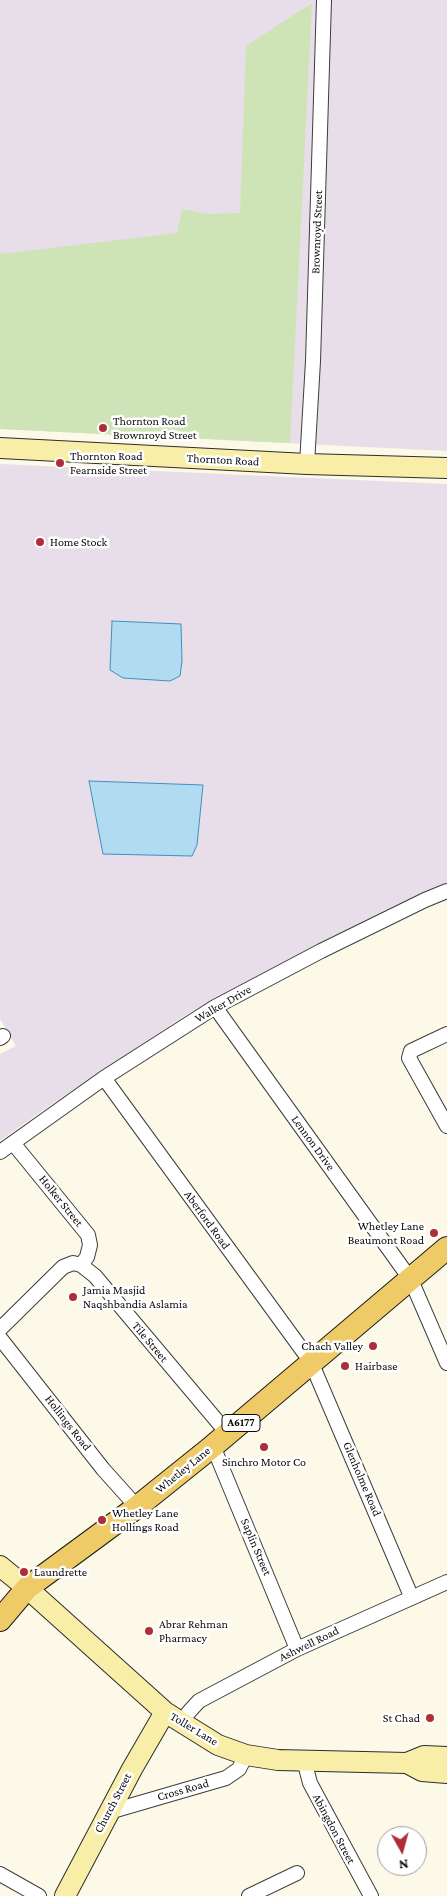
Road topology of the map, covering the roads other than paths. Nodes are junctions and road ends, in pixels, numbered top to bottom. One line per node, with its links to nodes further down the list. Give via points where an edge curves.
1 (324, 0): 3 (street, Brownroyd Street, via 314,351)
2 (0, 448): 3 (main road, Thornton Road)
3 (307, 464): 4 (main road, Thornton Road)
4 (447, 468)
5 (447, 891): 6 (street, Walker Drive, via 321,951)
6 (215, 1007): 8 (street, Walker Drive); 14 (street, Lennon Drive)
7 (447, 1034): 9 (street, via 411,1052 409,1058)
8 (104, 1078): 10 (street, Walker Drive); 17 (street, Aberford Road)
9 (447, 1126)
10 (13, 1142): 11 (street, Walker Drive); 13 (street, Holker Street, via 88,1235 88,1257)
11 (0, 1152)
12 (447, 1248): 14 (main road, Whetley Lane / A6177)
13 (81, 1265): 15 (street, via 73,1263 63,1267); 19 (street, Tile Street, via 94,1276)
14 (411, 1280): 17 (main road, Whetley Lane / A6177); 18 (street, Lennon Drive)
15 (0, 1329)
16 (0, 1338): 20 (street, Hollings Road)
17 (311, 1362): 19 (main road, Whetley Lane / A6177); 24 (street, Glenholme Road)
18 (447, 1363)
19 (220, 1440): 20 (main road, Whetley Lane / A6177); 26 (street, Saplin Street)
20 (137, 1507): 23 (main road, Whetley Lane / A6177)
21 (0, 1566): 23 (main road, Toller Lane)
22 (447, 1582): 24 (street, Ashwell Road)
23 (27, 1588): 25 (main road, A6177); 27 (main road, Toller Lane)
24 (411, 1596): 26 (street, Ashwell Road)
25 (0, 1620)
26 (297, 1649): 28 (street, Ashwell Road, via 199,1701)
27 (166, 1712): 28 (main road, Toller Lane); 34 (main road, Church Street)
28 (182, 1724): 29 (main road, Toller Lane)
29 (246, 1755): 31 (main road, Toller Lane); 34 (street, Cross Road, via 239,1769 226,1778)
30 (447, 1757): 32 (main road, Toller Lane, via 424,1756); 33 (main road)
31 (304, 1760): 32 (main road, Toller Lane); 40 (street, Abingdon Street, via 310,1783)
32 (407, 1763): 33 (main road, Toller Lane, via 422,1771)
33 (447, 1773)
34 (109, 1812): 38 (main road, Church Street)
35 (298, 1873): 39 (street)
36 (0, 1874): 37 (street)
37 (39, 1896)
38 (65, 1896)
39 (249, 1896)
40 (371, 1896)

